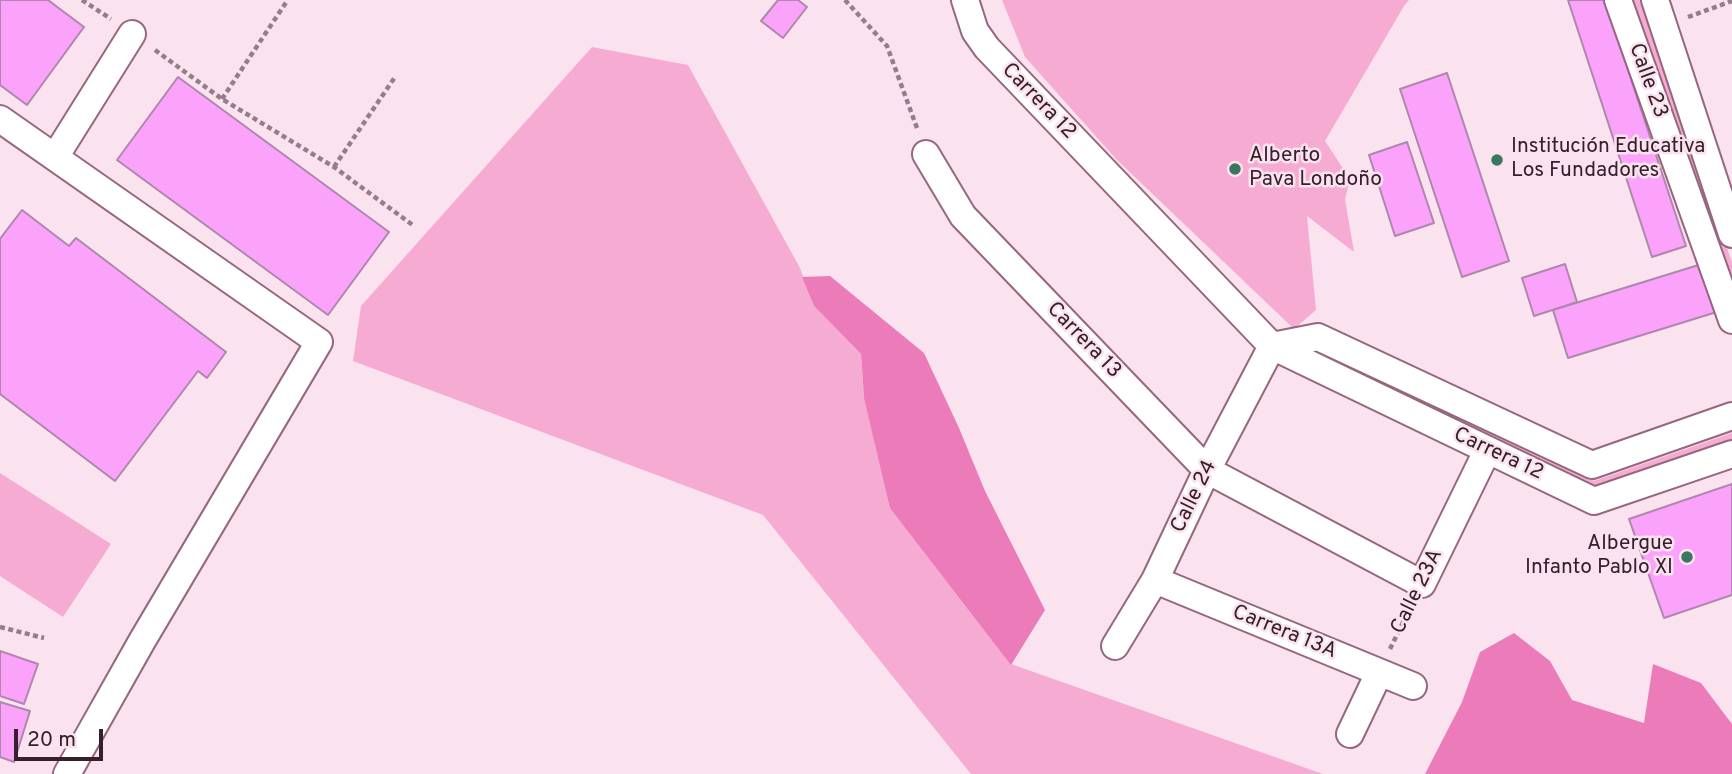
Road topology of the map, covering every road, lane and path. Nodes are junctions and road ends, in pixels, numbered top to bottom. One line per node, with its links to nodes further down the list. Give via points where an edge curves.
1 (82, 0): 9 (path)
2 (845, 0): 13 (path, via 887,46)
3 (965, 0): 19 (street, Carrera 12, via 975,31 987,48)
4 (1618, 0): 18 (street, Calle 23)
5 (1655, 0): 8 (street, Calle 23)
6 (286, 1): 11 (path)
7 (1732, 1): 8 (path)
8 (1664, 25): 17 (street, Calle 23)
9 (132, 34): 11 (path); 14 (street)
10 (395, 77): 15 (path)
11 (222, 99): 15 (path)
12 (0, 119): 14 (street)
13 (926, 154): 23 (street, Carrera 13, via 963,216)
14 (55, 157): 32 (street, via 319,342)
15 (334, 167): 16 (path)
16 (414, 226)
17 (1732, 234)
18 (1732, 320)
19 (1272, 346): 20 (street, Carrera 12, via 1318,337 1592,465); 21 (street, Carrera 12); 23 (street, Calle 24)
20 (1732, 416)
21 (1488, 451): 22 (street, Carrera 12, via 1594,501); 25 (street, Calle 23A)
22 (1732, 454)
23 (1207, 470): 24 (street, Calle 24); 25 (street, Carrera 13)
24 (1155, 580): 28 (street, Calle 24); 29 (street, Carrera 13A)
25 (1422, 584): 29 (path, Calle 23A)
26 (0, 626): 27 (path)
27 (44, 638)
28 (1115, 646)
29 (1379, 673): 30 (street, Carrera 13A); 31 (street)
30 (1413, 686)
31 (1350, 734)
32 (67, 774)

